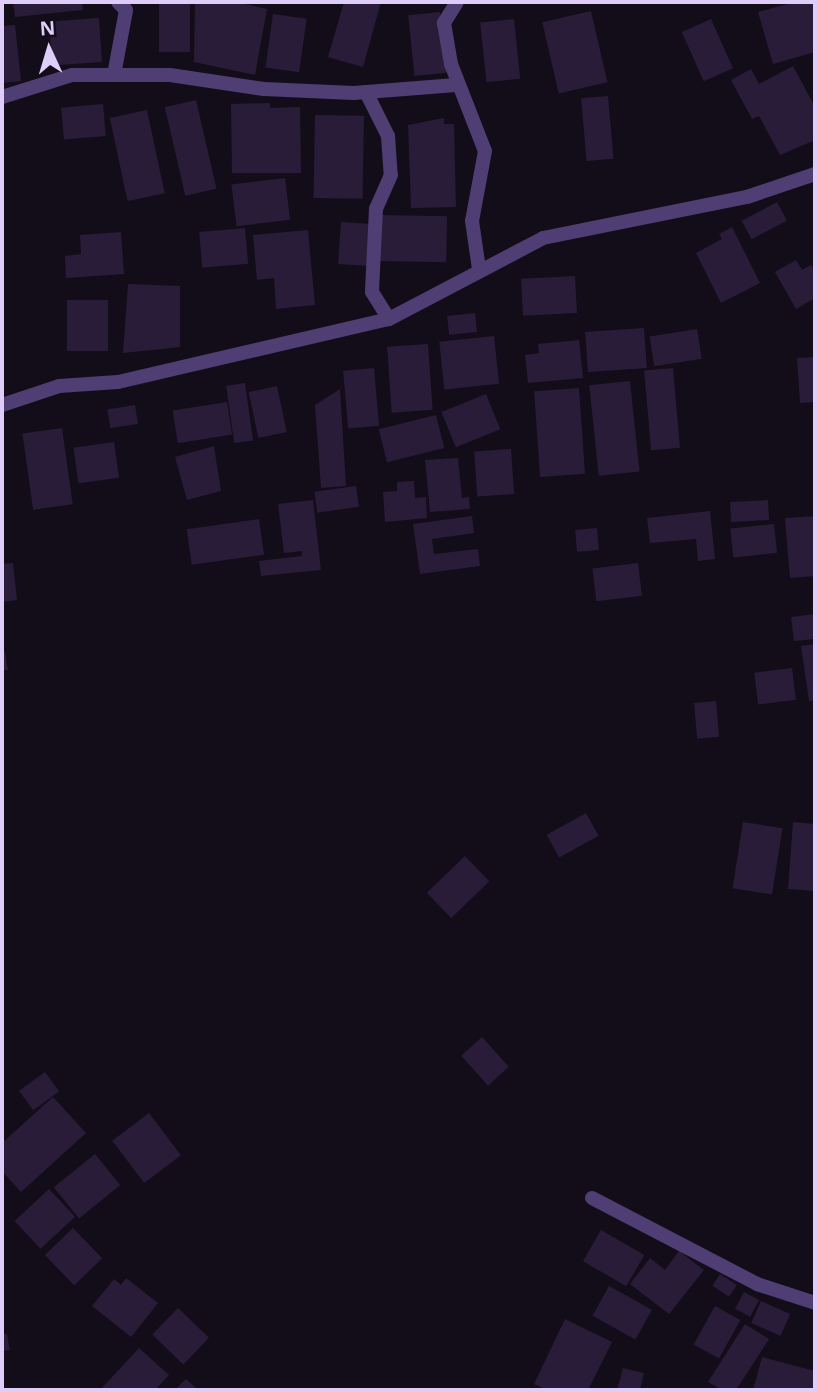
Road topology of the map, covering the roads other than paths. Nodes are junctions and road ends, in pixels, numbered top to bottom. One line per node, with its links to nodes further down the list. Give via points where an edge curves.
1 (118, 2): 3 (street, via 126,9)
2 (457, 2): 4 (street, via 444,23)
3 (114, 75): 5 (street, via 170,75 264,89); 6 (street, via 72,75)
4 (456, 85): 5 (street); 8 (street, via 485,151 472,221)
5 (366, 92): 9 (street, via 388,136 391,175 376,209 372,292)
6 (2, 97)
7 (815, 174): 8 (street, via 747,197 543,238)
8 (479, 269): 9 (street)
9 (389, 319): 10 (street, via 118,382 59,386)
10 (2, 405)
11 (592, 1198): 12 (street, via 757,1284)
12 (815, 1303)

